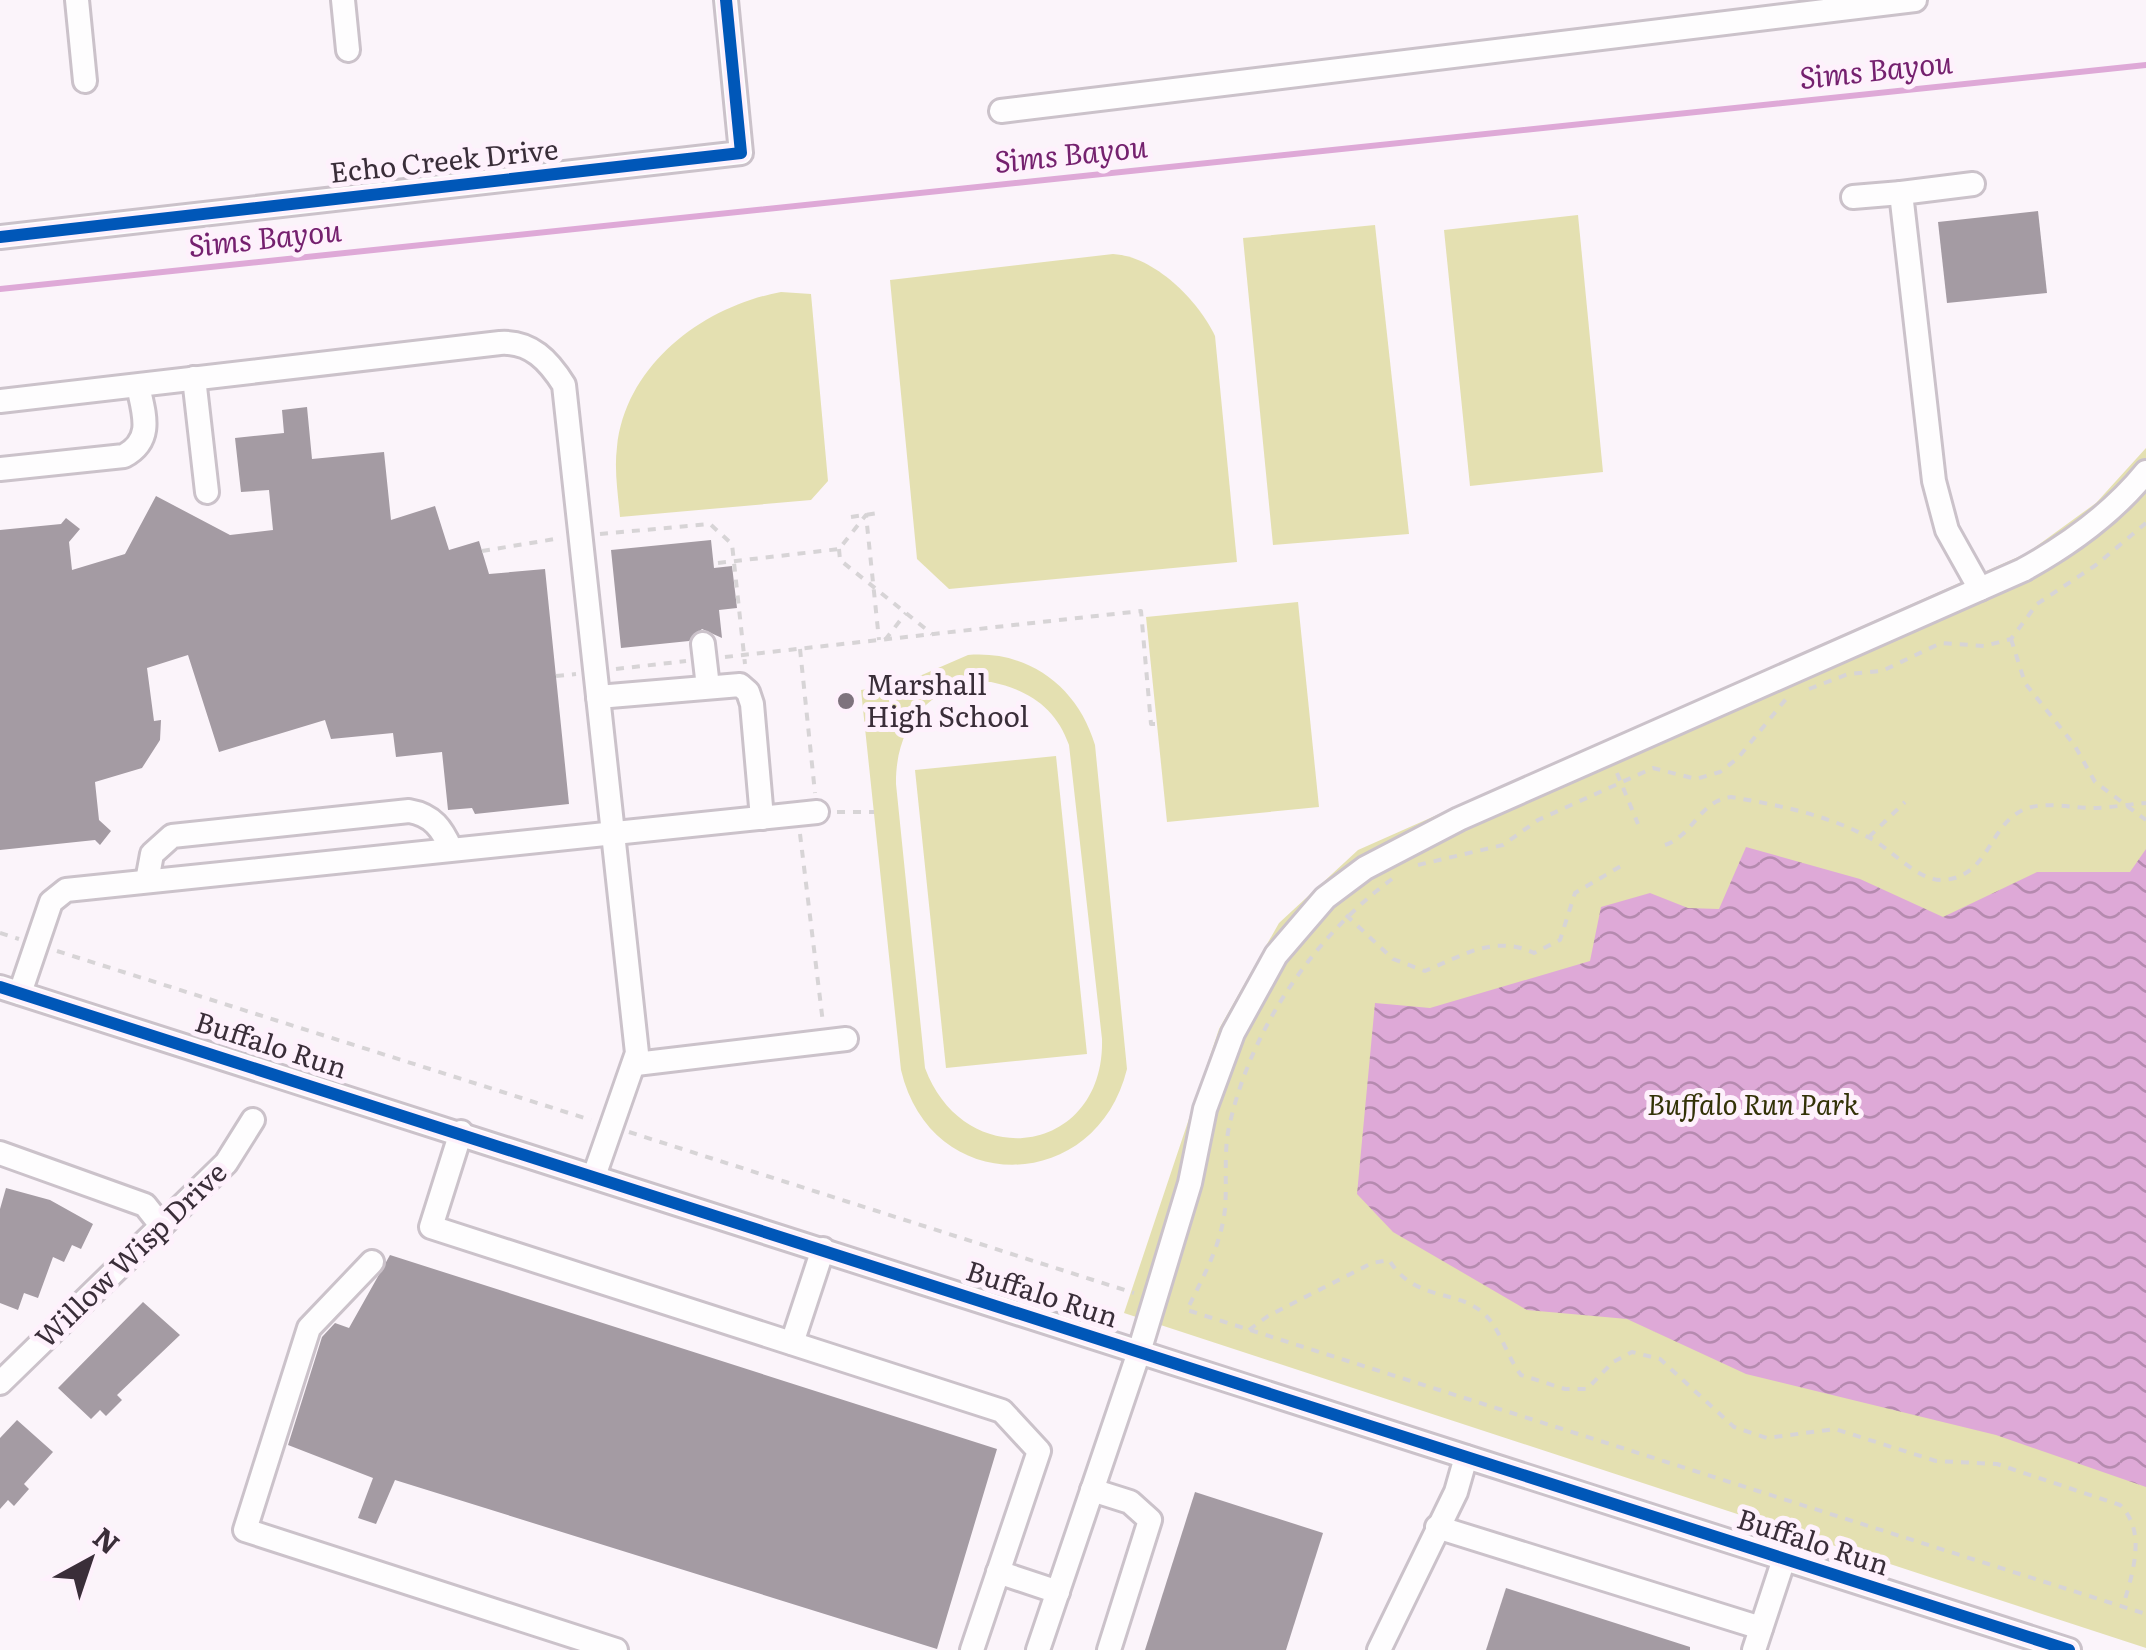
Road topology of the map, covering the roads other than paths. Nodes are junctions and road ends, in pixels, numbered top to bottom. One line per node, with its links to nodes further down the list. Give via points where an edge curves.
1 (77, 0): 6 (street)
2 (343, 0): 5 (street)
3 (726, 0): 11 (street, Echo Creek Drive, via 741,152)
4 (1915, 0): 7 (street)
5 (348, 50)
6 (85, 81)
7 (1001, 111)
8 (1973, 184): 9 (street)
9 (1901, 193): 10 (street); 18 (street, via 1934,481 1947,530)
10 (1853, 197)
11 (0, 237)
12 (194, 378): 13 (street); 17 (street); 21 (street, via 500,344 528,348 549,363 564,385)
13 (138, 386): 14 (street); 15 (street, via 146,423 136,450)
14 (0, 401)
15 (0, 470)
16 (2146, 472): 18 (street, via 2123,501 2059,550)
17 (207, 492)
18 (1980, 588): 38 (street, via 1459,818 1365,868 1325,898 1276,954 1233,1033 1204,1109 1190,1183)
19 (704, 652): 20 (street)
20 (708, 687): 21 (street); 23 (street, via 748,692)
21 (598, 696): 24 (street)
22 (807, 813): 23 (street)
23 (762, 818): 24 (street)
24 (613, 832): 25 (street); 29 (street)
25 (451, 849): 26 (street); 26 (street, via 441,828 421,813 172,836 152,854)
26 (147, 882): 27 (street, via 58,894)
27 (10, 990): 31 (street, Buffalo Run)
28 (836, 1040): 29 (street)
29 (636, 1064): 33 (street)
30 (252, 1120): 34 (street, Willow Wisp Drive, via 226,1163)
31 (461, 1132): 33 (street, Buffalo Run); 37 (street, via 431,1227)
32 (0, 1153): 34 (street, via 145,1206)
33 (594, 1176): 35 (street, Buffalo Run)
34 (160, 1224): 39 (street, Willow Wisp Drive)
35 (823, 1249): 37 (street); 38 (street, Buffalo Run)
36 (372, 1262): 48 (street, via 309,1328 245,1530)
37 (792, 1343): 44 (street, via 1002,1411 1039,1451)
38 (1139, 1352): 40 (street, Buffalo Run); 41 (street)
39 (0, 1383)
40 (1466, 1457): 42 (street); 43 (street, Buffalo Run)
41 (1092, 1490): 45 (street); 51 (street, via 1130,1502 1150,1520)
42 (1437, 1527): 46 (street); 52 (street)
43 (1784, 1559): 46 (street); 47 (street, Buffalo Run)
44 (998, 1572): 45 (street); 49 (street)
45 (1058, 1592): 50 (street)
46 (1757, 1639)
47 (2010, 1641): 53 (street, Buffalo Run)
48 (616, 1650)
49 (972, 1650)
50 (1038, 1650)
51 (1109, 1650)
52 (1380, 1650)
53 (2068, 1650)

